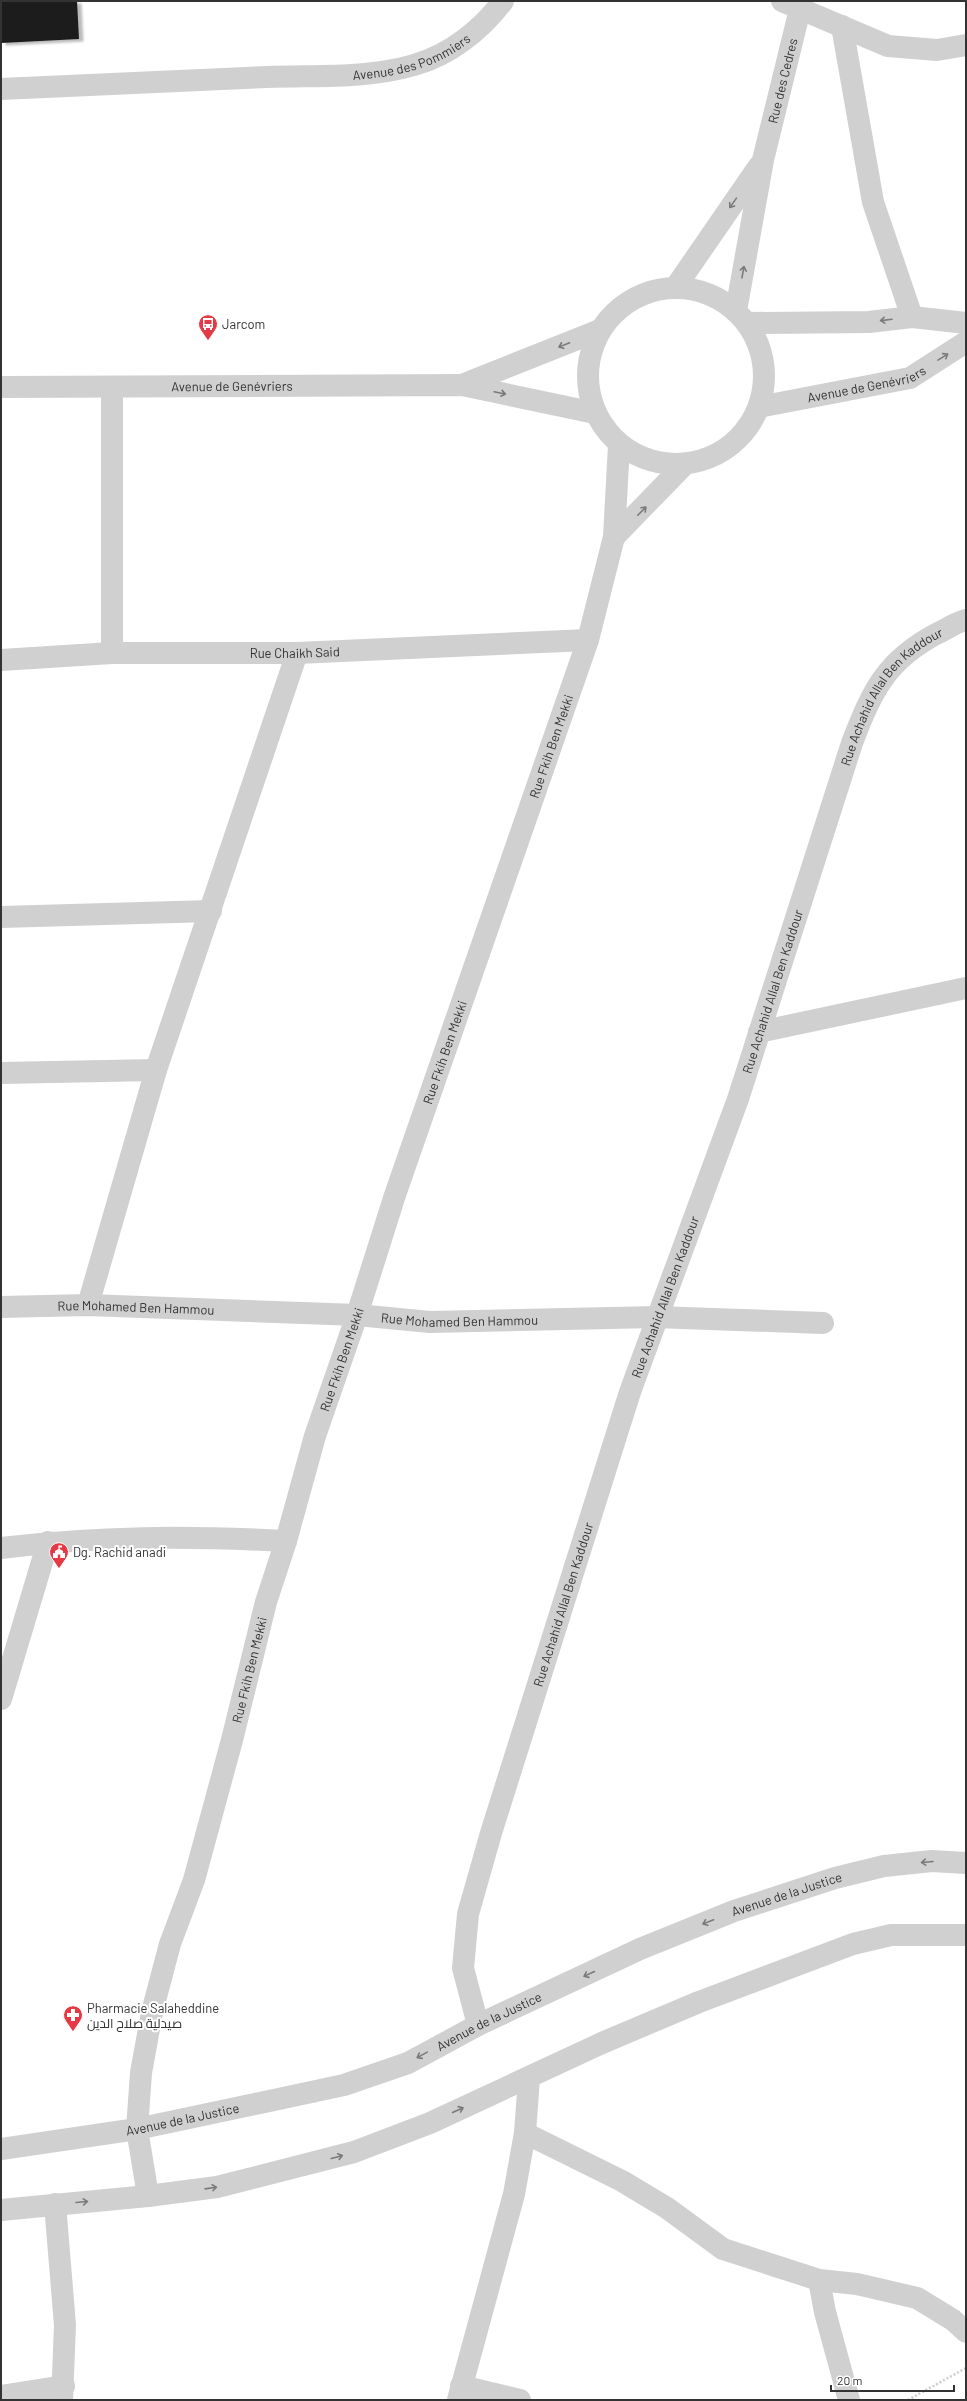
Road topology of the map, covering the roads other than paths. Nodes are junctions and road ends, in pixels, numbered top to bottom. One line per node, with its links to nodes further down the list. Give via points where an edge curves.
1 (503, 1): 5 (street, Avenue des Pommiers, via 492,16 458,46 415,65 359,76 303,76)
2 (795, 3): 3 (street); 6 (street, Rue des Cedres)
3 (842, 26): 4 (street, via 888,46 937,50); 9 (street, via 872,202)
4 (966, 45)
5 (1, 89)
6 (763, 160): 7 (street, Rue des Cedres, one-way to 7); 8 (street, Rue des Cedres, one-way to 6)
7 (675, 288): 8 (street, via 700,290 720,299); 11 (street, via 650,292 635,298 613,314)
8 (742, 317): 9 (street, one-way to 8, via 869,322); 16 (street, via 761,349 765,378)
9 (912, 317): 10 (street)
10 (966, 323)
11 (600, 330): 13 (street, Avenue de Genévriers, one-way to 13); 17 (street, via 589,357 588,386)
12 (966, 342): 16 (street, Avenue de Genévriers, one-way to 12, via 910,378)
13 (462, 385): 15 (street, Avenue de Genévriers); 17 (street, Avenue de Genévriers, one-way to 17)
14 (1, 387): 15 (street, Avenue de Genévriers)
15 (112, 387): 23 (street)
16 (759, 407): 19 (street, via 742,436 716,455)
17 (595, 413): 18 (street, via 605,430)
18 (619, 445): 19 (street, via 639,457 662,464); 20 (street, Rue Fkih Ben Mekki)
19 (685, 464): 20 (street, Rue Fkih Ben Mekki, one-way to 19)
20 (614, 538): 22 (street, Rue Fkih Ben Mekki)
21 (966, 620): 29 (street, Rue Achahid Allal Ben Kaddour, via 918,644 888,670 868,701 852,743)
22 (588, 640): 24 (street, Rue Chaikh Said); 34 (street, Rue Fkih Ben Mekki, via 397,1188)
23 (112, 653): 24 (street, Rue Chaikh Said); 25 (street, Rue Chaikh Said)
24 (297, 653): 26 (street)
25 (1, 660)
26 (212, 911): 27 (street); 30 (street)
27 (1, 917)
28 (966, 988): 29 (street)
29 (759, 1032): 35 (street, Rue Achahid Allal Ben Kaddour, via 738,1099)
30 (156, 1070): 31 (street); 32 (street)
31 (1, 1073)
32 (88, 1305): 33 (street, Rue Mohamed Ben Hammou); 34 (street, Rue Mohamed Ben Hammou)
33 (1, 1307)
34 (357, 1316): 35 (street, Rue Mohamed Ben Hammou, via 430,1322); 37 (street, Rue Fkih Ben Mekki, via 315,1436)
35 (656, 1317): 36 (street, Rue Mohamed Ben Hammou); 43 (street, Rue Achahid Allal Ben Kaddour, via 550,1641 468,1914 463,1968)
36 (823, 1323)
37 (286, 1541): 38 (street, via 167,1536); 45 (street, Rue Fkih Ben Mekki, via 266,1602 194,1880 170,1944 152,2012 141,2073)
38 (48, 1542): 39 (street); 40 (street)
39 (1, 1548)
40 (1, 1699)
41 (966, 1862): 43 (street, Avenue de la Justice, one-way to 43, via 932,1861 884,1866 835,1878 756,1904 640,1949)
42 (966, 1935): 44 (street, via 892,1935 853,1944 699,2002 602,2043)
43 (478, 2025): 45 (street, Avenue de la Justice, one-way to 45, via 408,2063 344,2085)
44 (529, 2078): 46 (street); 48 (street, one-way to 44, via 217,2187 354,2152 430,2123)
45 (137, 2129): 47 (street, Avenue de la Justice); 48 (street, Rue Fkih Ben Mekki)
46 (525, 2134): 51 (street, via 628,2185 667,2208 723,2249); 54 (street, via 514,2194)
47 (1, 2149)
48 (148, 2196): 49 (street, one-way to 48)
49 (55, 2204): 50 (street); 53 (street, via 64,2325)
50 (1, 2210)
51 (819, 2280): 52 (street, via 857,2284 917,2298 953,2320); 57 (street)
52 (966, 2332)
53 (63, 2393): 55 (street)
54 (459, 2393): 56 (street)
55 (1, 2396)
56 (520, 2400)
57 (849, 2400)

